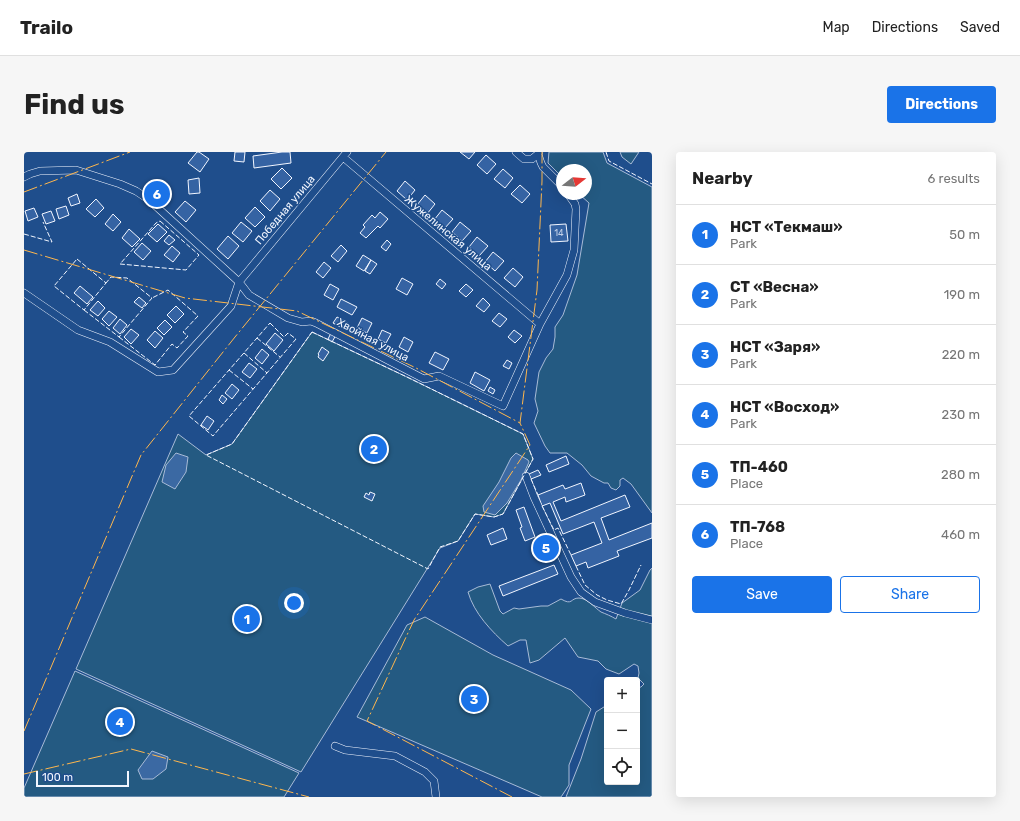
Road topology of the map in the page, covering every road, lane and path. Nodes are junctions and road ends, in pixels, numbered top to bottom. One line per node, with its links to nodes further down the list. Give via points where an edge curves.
1 (516, 152): 2 (street, via 524,159 532,159)
2 (538, 153): 5 (street, via 540,163)
3 (345, 155): 7 (street, Победная улица); 9 (street, Жужелинская улица)
4 (24, 177): 7 (street, Хвойная улица, via 40,171 76,170 136,191)
5 (556, 180)
6 (572, 200): 9 (street, via 576,209 574,250 567,275)
7 (239, 282): 8 (street, via 231,306 173,370 158,372 110,342 78,330); 9 (street, Хвойная улица, via 249,295 288,318 316,322 424,379 439,376 503,406)
8 (24, 293)
9 (540, 324)
10 (526, 476): 11 (street, via 571,577 581,592 594,602)
11 (652, 620)
12 (335, 746): 13 (street, via 345,750 396,756 425,772 434,781)
13 (436, 797)

